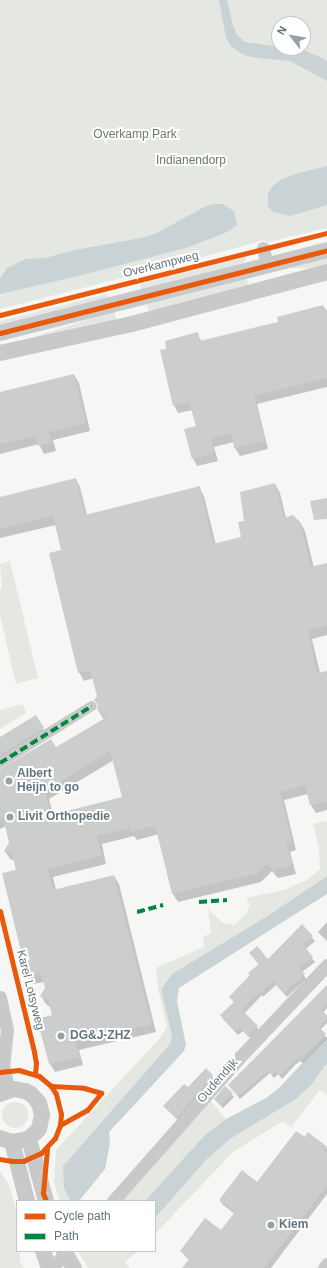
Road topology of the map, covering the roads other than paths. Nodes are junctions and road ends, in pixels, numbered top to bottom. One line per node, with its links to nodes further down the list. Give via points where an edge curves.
1 (263, 248): 3 (street)
2 (327, 250): 3 (street)
3 (267, 264): 5 (street, via 231,276)
4 (327, 272): 6 (street, via 132,324)
5 (0, 333)
6 (0, 353)
7 (92, 706): 8 (street)
8 (0, 763)
9 (327, 965): 17 (street, Oudendijk, via 239,1058)
10 (0, 996): 11 (street, via 7,1029)
11 (1, 1063): 12 (street)
12 (4, 1092): 13 (street, via 19,1089 39,1103 41,1122)
13 (29, 1139): 14 (street); 16 (street)
14 (6, 1140): 15 (street)
15 (27, 1200)
16 (46, 1200)
17 (114, 1200)
18 (43, 1252): 21 (street)
19 (64, 1253): 21 (street); 22 (street)
20 (327, 1264): 23 (street)
21 (50, 1268)
22 (74, 1268)
23 (324, 1268)

